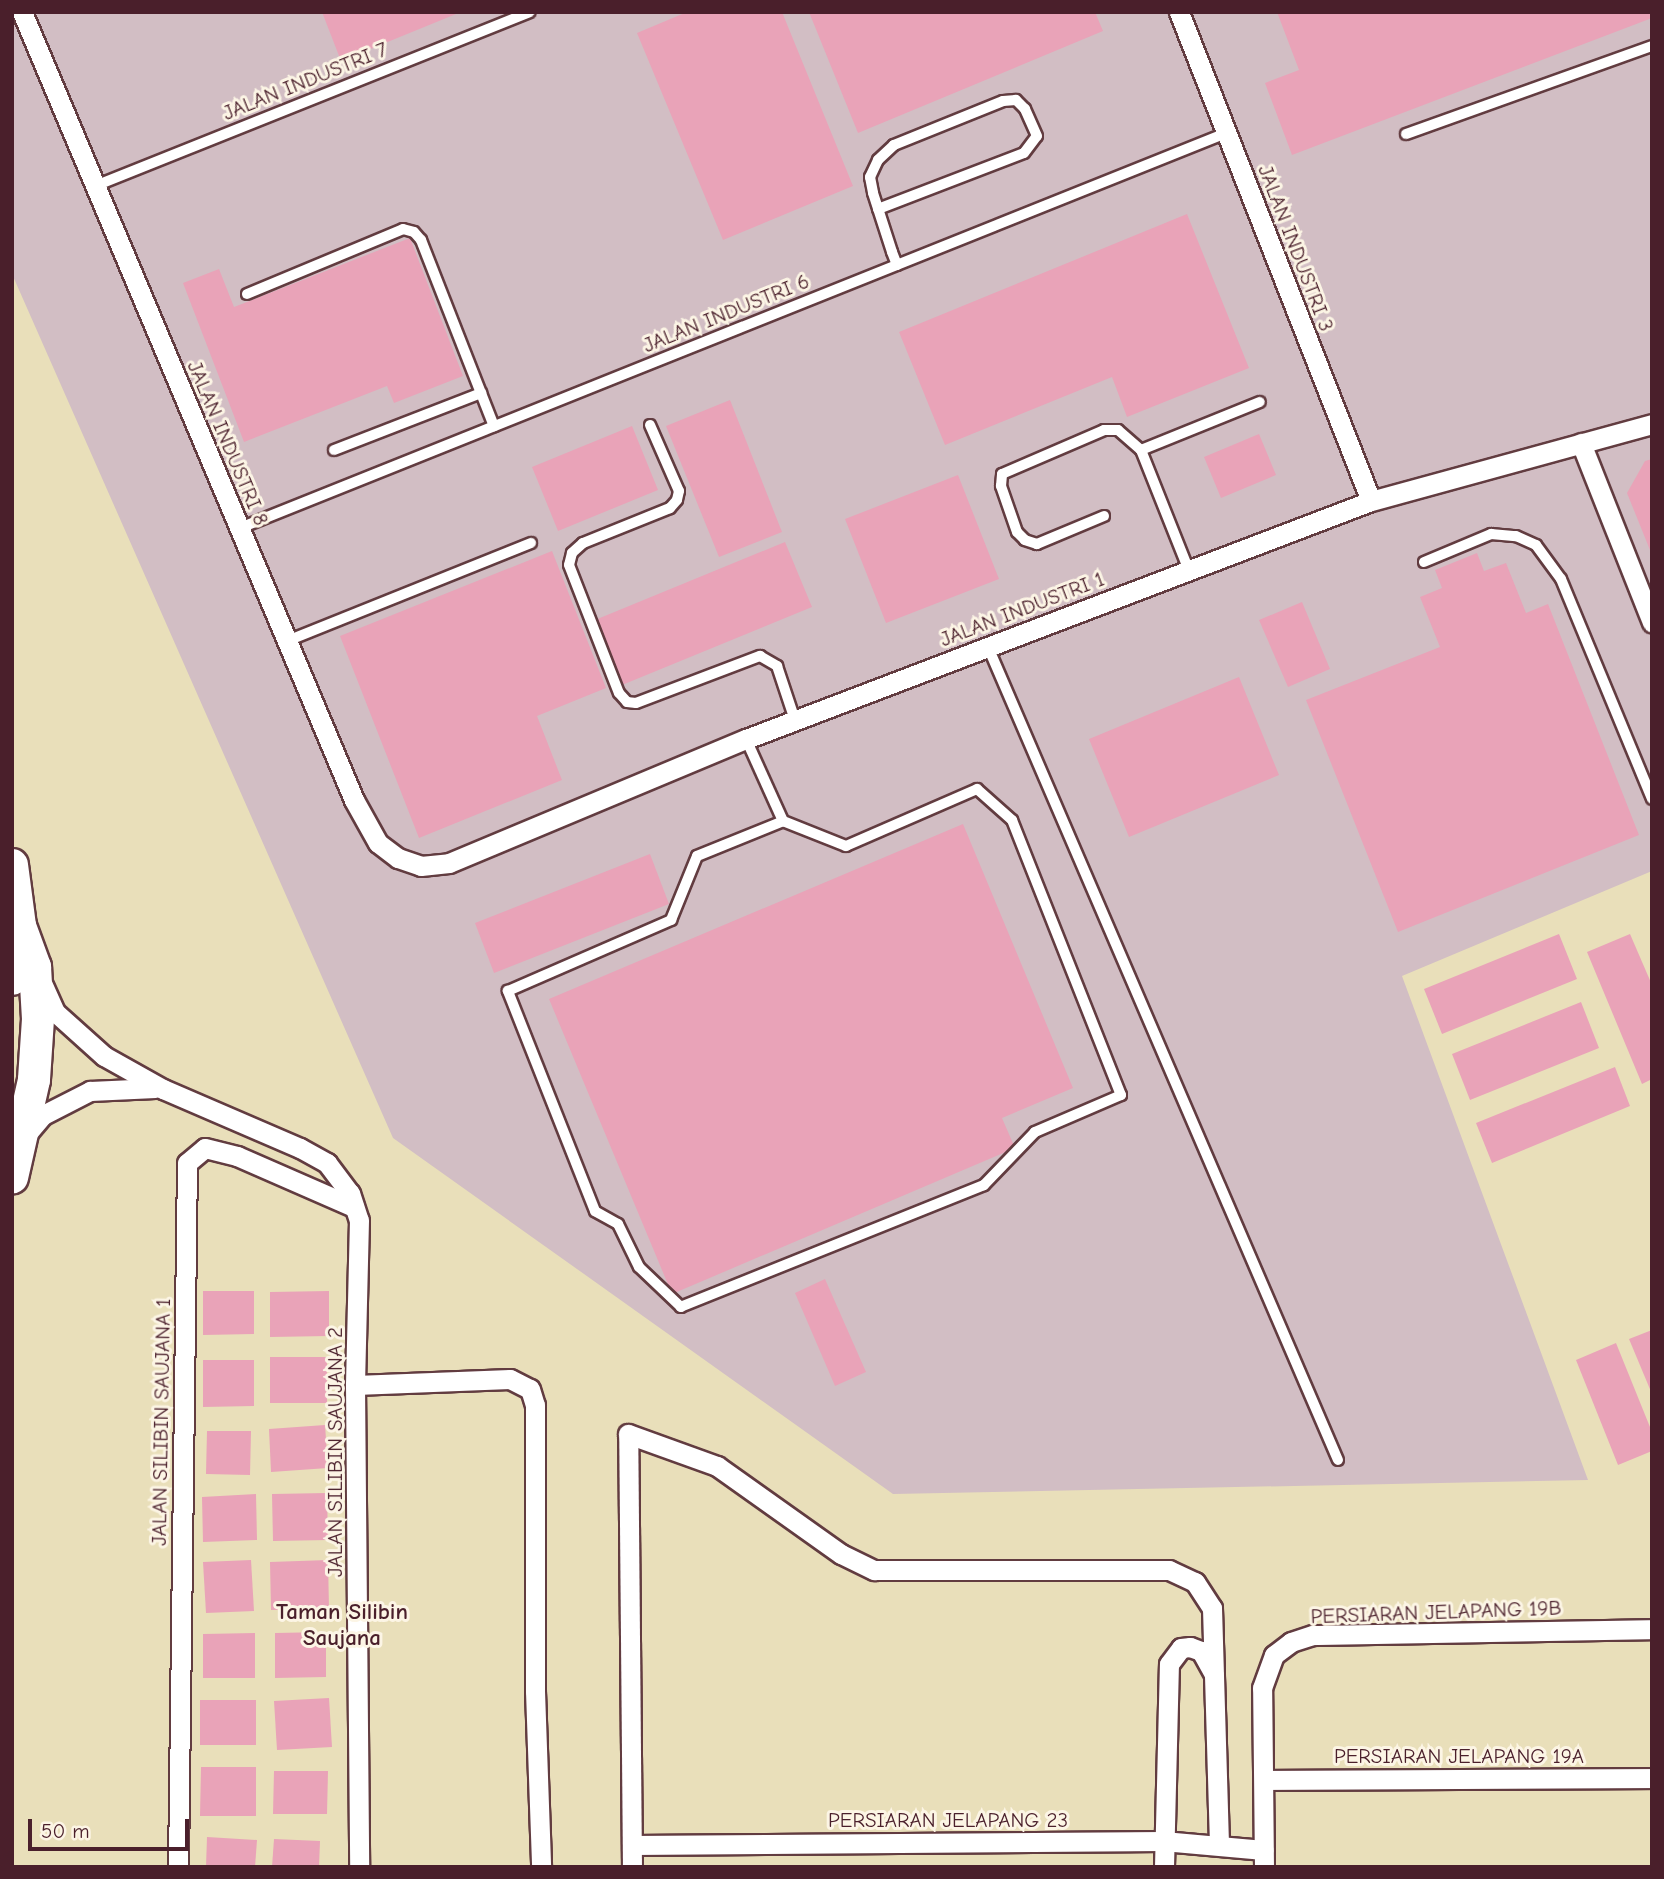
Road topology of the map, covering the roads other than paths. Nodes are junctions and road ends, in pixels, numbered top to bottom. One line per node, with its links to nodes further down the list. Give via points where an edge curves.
1 (22, 12): 7 (street, JALAN INDUSTRI 8)
2 (528, 12): 7 (lane, JALAN INDUSTRI 7)
3 (1179, 12): 5 (street, JALAN INDUSTRI 3)
4 (1652, 46): 6 (lane)
5 (1226, 133): 9 (lane, JALAN INDUSTRI 6); 19 (street, JALAN INDUSTRI 3)
6 (1406, 134)
7 (95, 186): 21 (street, JALAN INDUSTRI 8)
8 (878, 209): 8 (lane, via 870,177 878,160 894,145 1003,101 1016,100 1026,109 1037,136 1024,153); 9 (lane)
9 (897, 265): 15 (lane, JALAN INDUSTRI 6)
10 (247, 294): 11 (lane, via 403,229 414,232)
11 (481, 393): 15 (lane); 17 (lane)
12 (1260, 402): 18 (lane)
13 (1652, 424): 16 (street, JALAN INDUSTRI 1)
14 (650, 425): 28 (lane, via 679,491 677,500 670,508 583,543 572,553 569,565 618,693 636,704 760,656 777,666)
15 (494, 426): 21 (lane, JALAN INDUSTRI 6)
16 (1581, 443): 19 (street, JALAN INDUSTRI 1); 25 (street)
17 (334, 450)
18 (1141, 450): 20 (lane, via 1118,430 1104,430 1002,474 1001,486 1017,532 1025,540 1037,544); 24 (lane)
19 (1371, 501): 24 (street, JALAN INDUSTRI 1)
20 (1104, 516)
21 (240, 528): 26 (street, JALAN INDUSTRI 8)
22 (531, 543): 26 (lane)
23 (1424, 562): 30 (lane, via 1491,534 1516,536 1536,545 1561,579)
24 (1188, 568): 27 (street, JALAN INDUSTRI 1)
25 (1652, 622)
26 (287, 640): 33 (street, JALAN INDUSTRI 8, via 365,823 378,843 397,858)
27 (988, 647): 28 (street, JALAN INDUSTRI 1); 40 (lane)
28 (795, 720): 29 (street, JALAN INDUSTRI 1)
29 (746, 739): 31 (lane); 33 (street, JALAN INDUSTRI 1, via 449,863)
30 (1652, 799)
31 (783, 821): 31 (lane, via 846,846 978,789 1012,820 1121,1095 1035,1132 984,1185 681,1307 639,1267 618,1224 595,1211 508,990 671,920 697,856)
32 (12, 864): 34 (highway)
33 (421, 866)
34 (23, 973): 35 (street, via 80,1037); 36 (highway, via 38,1019)
35 (163, 1088): 36 (street, via 125,1086 90,1091 43,1115); 38 (street, via 327,1163)
36 (25, 1135): 37 (highway)
37 (12, 1178)
38 (354, 1207): 39 (street, JALAN SILIBIN SAUJANA 2, via 359,1220); 49 (street, JALAN SILIBIN SAUJANA 1, via 216,1150 205,1148 187,1163)
39 (355, 1385): 50 (street, JALAN SILIBIN SAUJANA 2); 51 (street, via 510,1379 530,1389 535,1405 535,1691)
40 (1338, 1460)
41 (1652, 1629): 44 (street, PERSIARAN JELAPANG 19B, via 1314,1635 1291,1642 1273,1655 1265,1671)
42 (1216, 1678): 45 (street, via 1201,1651 1181,1648 1169,1664); 46 (street); 47 (street, via 1212,1608 1195,1582 1169,1570 874,1570 841,1554 718,1466 628,1434)
43 (1652, 1777): 44 (street, PERSIARAN JELAPANG 19A)
44 (1266, 1780): 48 (street, PERSIARAN JELAPANG 19B)
45 (1163, 1841): 46 (street, PERSIARAN JELAPANG 23); 47 (street, PERSIARAN JELAPANG 23); 53 (street)
46 (1219, 1843): 48 (street, PERSIARAN JELAPANG 23)
47 (632, 1845): 52 (street)
48 (1264, 1858)
49 (178, 1867)
50 (359, 1867)
51 (541, 1867)
52 (632, 1867)
53 (1164, 1867)

